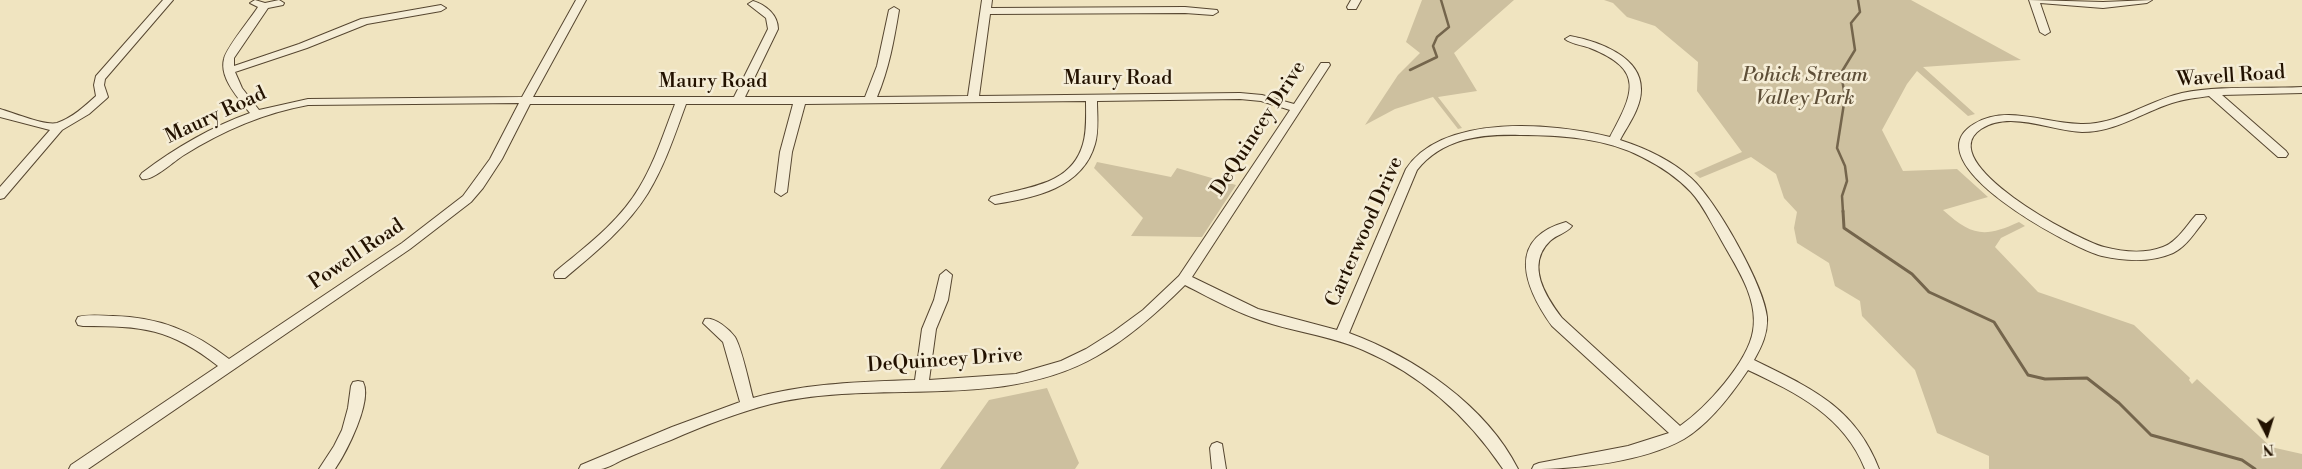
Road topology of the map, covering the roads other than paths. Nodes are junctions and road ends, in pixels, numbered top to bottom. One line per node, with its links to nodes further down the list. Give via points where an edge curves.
1 (168, 0): 27 (street, via 100,78 102,97 85,112)
2 (581, 0): 20 (street, Powell Road)
3 (2034, 0): 4 (street, via 2092,5); 11 (street)
4 (2147, 0)
5 (279, 3): 14 (street, via 259,5 229,58)
6 (753, 4): 21 (street, via 770,16 773,29)
7 (986, 6): 10 (street); 17 (street)
8 (441, 8): 14 (street, via 365,21)
9 (894, 10): 19 (street, via 884,63)
10 (1213, 12)
11 (2045, 32)
12 (1570, 39): 28 (street, via 1602,48 1619,59 1633,76 1634,99)
13 (1325, 65): 24 (street, DeQuincey Drive)
14 (228, 71): 26 (street)
15 (2302, 90): 16 (street, Wavell Road)
16 (2212, 93): 29 (street); 35 (street, Wavell Road, via 2169,100 2103,127 2063,126 2017,119 1992,120 1971,130 1964,144 1973,168 2010,200 2050,230 2092,248 2125,254 2158,253 2178,244)
17 (973, 98): 18 (street, Maury Road); 19 (street, Maury Road)
18 (1092, 98): 24 (street, Maury Road, via 1240,96 1262,98); 34 (street, via 1089,143 1077,166 1042,190)
19 (870, 99): 23 (street, Maury Road)
20 (526, 100): 22 (street, Maury Road); 26 (street, Maury Road, via 308,102); 44 (street, Powell Road, via 488,173 454,211)
21 (738, 100): 22 (street, Maury Road); 23 (street, Maury Road)
22 (682, 101): 37 (street, via 650,179 633,206 610,233)
23 (800, 101): 32 (street, via 786,152)
24 (1296, 108): 39 (street, DeQuincey Drive)
25 (0, 113): 27 (street)
26 (256, 114): 30 (street, Maury Road, via 176,154)
27 (58, 127): 31 (street)
28 (1614, 140): 42 (street, Carterwood Drive, via 1564,131 1496,131 1454,138 1426,153 1412,169); 43 (street, Carterwood Drive, via 1671,168 1708,205 1757,300 1760,330)
29 (2282, 154)
30 (146, 176)
31 (5, 184): 33 (street)
32 (781, 192)
33 (0, 195)
34 (996, 200)
35 (2200, 218)
36 (1566, 226): 48 (street, via 1543,238 1534,254 1532,272 1541,300 1557,322)
37 (560, 275)
38 (946, 275): 45 (street, via 941,300 929,329)
39 (1184, 279): 42 (street, via 1262,316); 45 (street, DeQuincey Drive, via 1118,336 1065,365 1031,376 996,382)
40 (83, 321): 44 (street, via 132,320 173,329 202,344)
41 (710, 323): 47 (street, via 729,339)
42 (1341, 336): 54 (street, via 1393,358 1439,388 1477,423)
43 (1747, 363): 48 (street, Carterwood Drive, via 1698,421); 56 (street, via 1802,391 1832,412 1860,443)
44 (227, 366): 50 (street, Powell Road)
45 (921, 385): 47 (street, DeQuincey Drive, via 810,390)
46 (358, 386): 51 (street, via 351,424 343,444)
47 (748, 404): 52 (street, DeQuincey Drive)
48 (1680, 434): 55 (street, Carterwood Drive, via 1657,444)
49 (1217, 448): 53 (street)
50 (85, 467)
51 (326, 469)
52 (586, 469)
53 (1218, 469)
54 (1510, 469)
55 (1539, 469)
56 (1872, 469)

